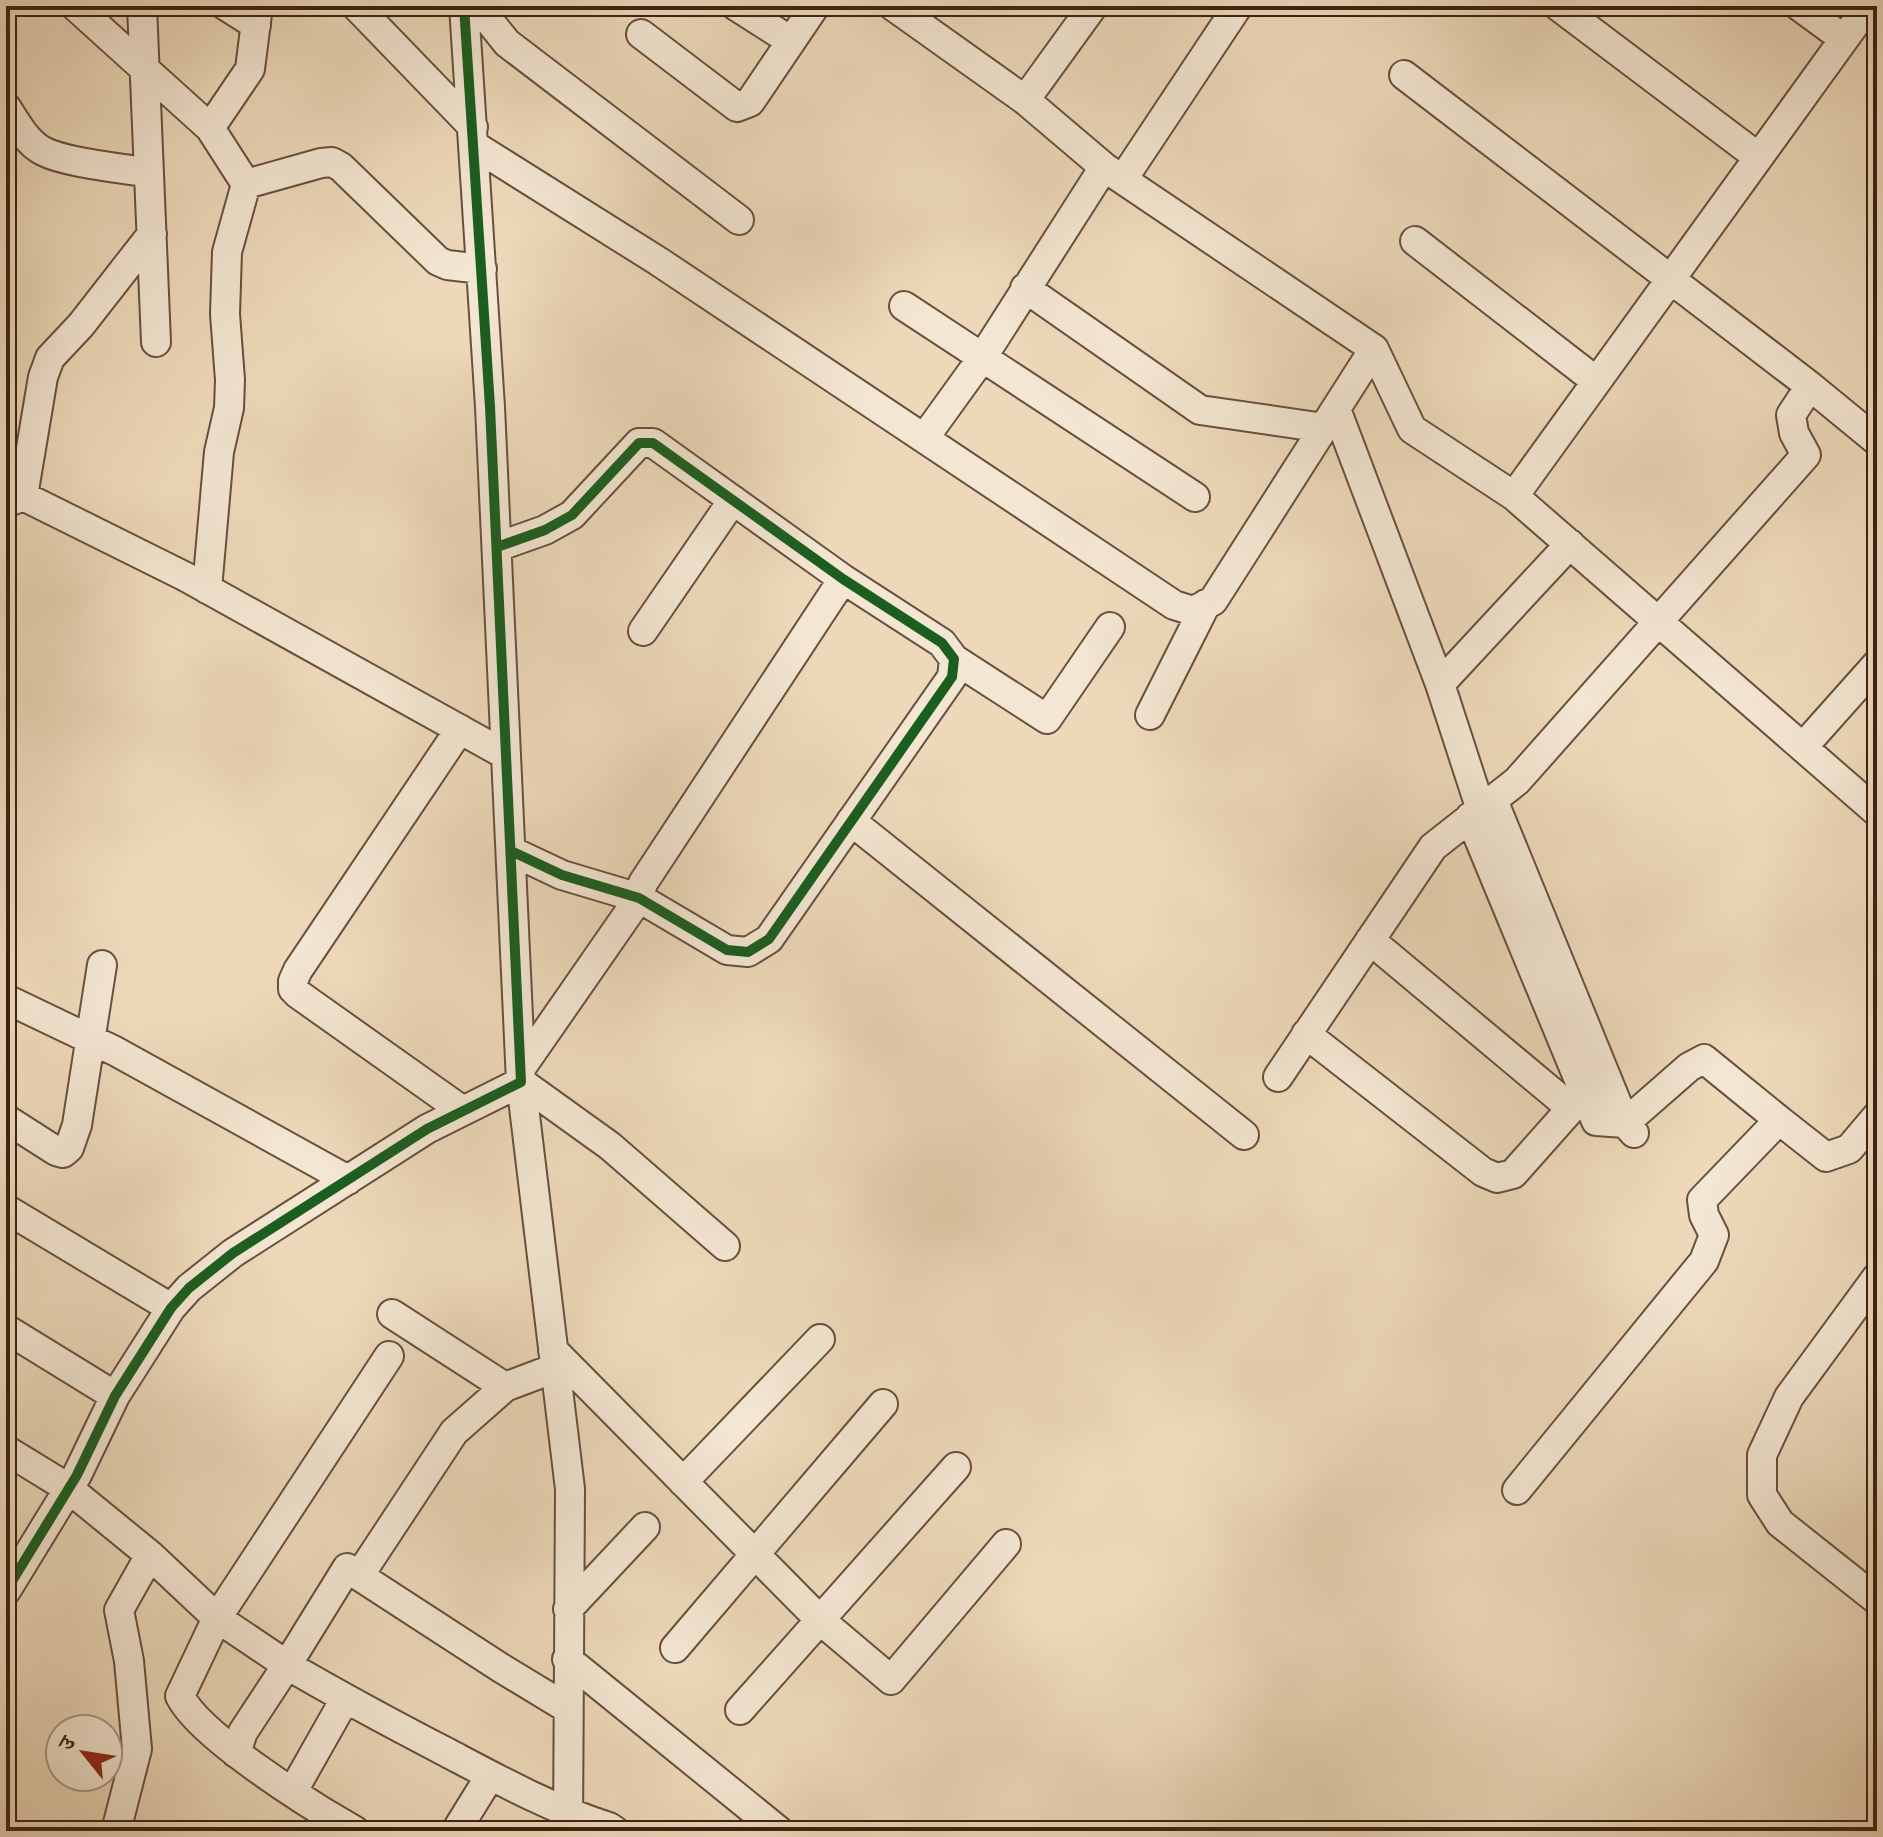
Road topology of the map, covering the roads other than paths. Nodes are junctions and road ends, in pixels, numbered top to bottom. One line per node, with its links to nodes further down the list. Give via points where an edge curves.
1 (75, 6): 18 (street)
2 (142, 6): 18 (street)
3 (226, 6): 14 (street)
4 (356, 6): 23 (street)
5 (736, 6): 17 (street)
6 (815, 6): 17 (street)
7 (893, 6): 20 (street)
8 (1093, 6): 20 (street)
9 (1238, 6): 26 (street)
10 (1558, 6): 24 (street)
11 (1799, 6): 16 (street)
12 (1868, 6): 16 (street)
13 (482, 15): 23 (street); 28 (street, via 507,43)
14 (257, 16): 22 (street, via 250,69)
15 (641, 34): 17 (street, via 737,107 750,102)
16 (1844, 39): 24 (street)
17 (791, 41)
18 (145, 69): 22 (street); 25 (street)
19 (1404, 75): 32 (street)
20 (1025, 100): 26 (street)
21 (6, 107): 25 (street, via 42,151)
22 (210, 128): 27 (street)
23 (474, 136): 31 (street); 41 (street)
24 (1758, 157): 32 (street)
25 (149, 173): 29 (street)
26 (1114, 173): 33 (street); 36 (street)
27 (246, 184): 31 (street, via 332,162 438,261); 50 (street, via 227,252 229,408 219,452)
28 (739, 220)
29 (152, 234): 35 (street); 45 (street, via 50,358)
30 (1415, 241): 38 (street)
31 (482, 269): 48 (street)
32 (1669, 278): 38 (street); 39 (street)
33 (1025, 288): 37 (street); 40 (street, via 1200,410)
34 (904, 306): 37 (street)
35 (156, 342)
36 (1374, 349): 40 (street); 43 (street, via 1412,429)
37 (982, 358): 41 (street); 44 (street)
38 (1596, 381): 43 (street)
39 (1810, 386): 42 (street); 52 (street, via 1791,415 1806,455)
40 (1330, 418): 51 (street, via 1213,601); 57 (street)
41 (925, 437): 51 (street, via 1174,605 1193,611)
42 (1877, 441)
43 (1514, 496): 47 (street)
44 (1195, 497)
45 (15, 500): 50 (street)
46 (733, 500): 48 (street, via 653,443 639,443 572,515); 49 (street); 54 (street)
47 (1570, 544): 52 (street); 57 (street)
48 (497, 547): 61 (street)
49 (843, 579): 55 (street, via 942,643); 66 (street, via 643,883)
50 (207, 589): 59 (street)
51 (1206, 604): 58 (street)
52 (1658, 623): 60 (street); 62 (street, via 1517,781)
53 (1110, 627): 55 (street, via 1047,719)
54 (643, 631)
55 (954, 659): 64 (street, via 952,677)
56 (1877, 664): 60 (street)
57 (1440, 684): 62 (street)
58 (1150, 715)
59 (460, 729): 61 (street); 75 (street, via 293,981 293,989)
60 (1803, 747): 63 (street)
61 (506, 755): 65 (street)
62 (1481, 809): 67 (street, via 1433,847); 74 (street); 79 (street)
63 (1877, 812)
64 (851, 821): 66 (street, via 769,939 748,952 727,950); 80 (street)
65 (511, 851): 66 (street, via 562,875); 72 (street)
66 (639, 898): 72 (street)
67 (1370, 940): 70 (street); 74 (street)
68 (102, 965): 71 (street)
69 (6, 999): 71 (street)
70 (1306, 1034): 73 (street); 74 (street, via 1497,1178 1513,1174)
71 (90, 1040): 77 (street, via 69,1148 56,1151); 81 (street)
72 (521, 1075): 75 (street); 83 (street); 90 (street)
73 (1278, 1077)
74 (1578, 1101): 79 (street, via 1596,1121)
75 (463, 1111): 81 (street)
76 (1877, 1116): 78 (street, via 1849,1149 1826,1157)
77 (6, 1119)
78 (1779, 1120): 79 (street, via 1704,1059 1689,1067); 98 (street, via 1702,1200 1714,1235 1704,1261)
79 (1631, 1130)
80 (1244, 1135)
81 (348, 1180): 85 (street, via 233,1253)
82 (6, 1209): 85 (street)
83 (725, 1246)
84 (1877, 1277): 105 (street, via 1789,1397 1762,1455 1762,1495 1780,1523)
85 (171, 1308): 92 (street)
86 (392, 1314): 91 (street)
87 (6, 1329): 92 (street)
88 (820, 1339): 96 (street)
89 (389, 1356): 107 (street)
90 (554, 1359): 91 (street); 96 (street); 106 (street, via 570,1489)
91 (505, 1387): 103 (street, via 454,1432)
92 (115, 1396): 97 (street)
93 (883, 1404): 101 (street)
94 (6, 1450): 97 (street)
95 (956, 1467): 108 (street)
96 (683, 1482): 101 (street)
97 (68, 1488): 102 (street); 104 (street)
98 (1517, 1490)
99 (645, 1527): 106 (street)
100 (1006, 1544): 108 (street, via 891,1680)
101 (754, 1554): 108 (street); 109 (street)
102 (150, 1555): 107 (street); 120 (street, via 119,1610 137,1749)
103 (359, 1576): 111 (street, via 347,1568); 113 (street)
104 (6, 1591)
105 (1877, 1600)
106 (568, 1609): 110 (street)
107 (217, 1618): 111 (street); 115 (street, via 180,1696 185,1707)
108 (820, 1620): 114 (street)
109 (675, 1648)
110 (567, 1659): 113 (street); 123 (street)
111 (287, 1665): 112 (street); 115 (street, via 243,1732)
112 (345, 1699): 116 (street); 117 (street)
113 (567, 1708): 118 (street)
114 (740, 1710)
115 (236, 1753): 117 (street)
116 (490, 1776): 118 (street); 121 (street)
117 (293, 1791): 119 (street)
118 (567, 1822): 122 (street)
119 (342, 1828)
120 (116, 1831)
121 (456, 1831)
122 (615, 1831)
123 (779, 1831)

